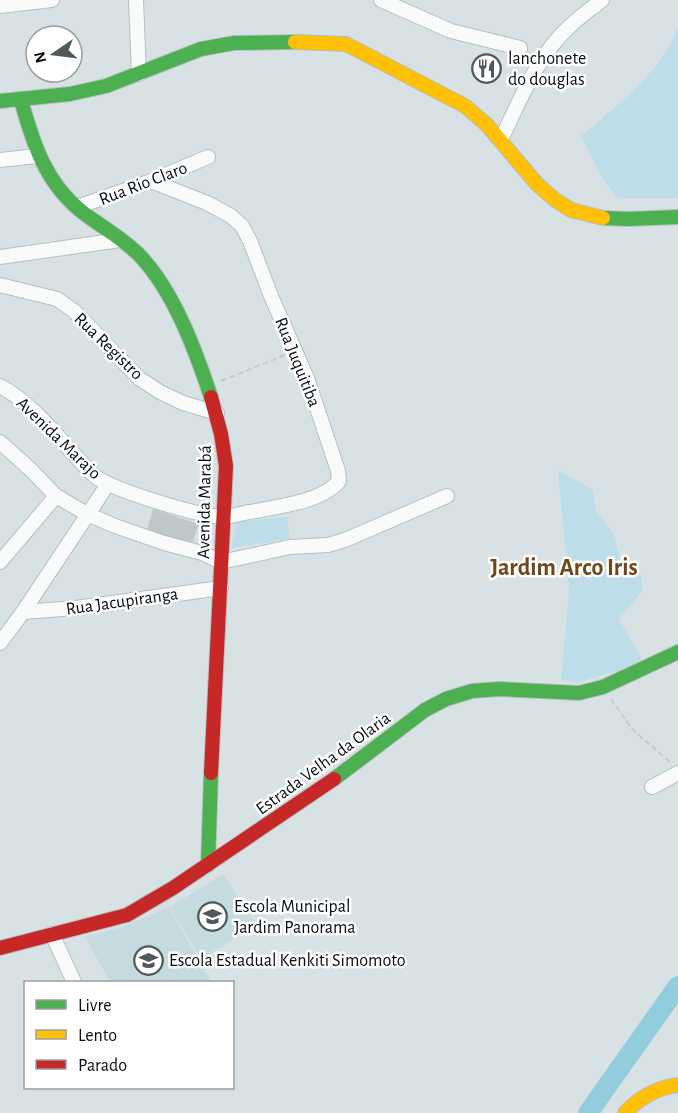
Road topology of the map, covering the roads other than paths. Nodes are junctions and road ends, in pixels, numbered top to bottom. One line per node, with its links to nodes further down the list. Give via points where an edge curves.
1 (52, 0): 5 (street)
2 (136, 0): 7 (street)
3 (381, 0): 6 (street, via 451,31)
4 (602, 0): 10 (street, via 549,50)
5 (0, 6)
6 (520, 48)
7 (139, 74): 8 (street, via 70,94); 10 (street, via 201,49 234,43 346,44 465,106 482,117)
8 (21, 100): 9 (street); 11 (street, Avenida Marabá)
9 (0, 102)
10 (501, 139): 16 (street, via 535,183 570,210 614,220)
11 (36, 156): 13 (street); 15 (street, Avenida Marabá, via 49,178)
12 (208, 157): 14 (street, Rua Rio Claro)
13 (0, 160)
14 (151, 181): 15 (street, Rua Rio Claro); 27 (street, Rua Juquitiba, via 207,203 242,226 307,378 338,471 339,481 315,496)
15 (77, 207): 17 (street, Avenida Marabá)
16 (678, 217)
17 (120, 240): 18 (street); 21 (street, Avenida Marabá, via 140,256 173,304)
18 (0, 257)
19 (0, 285): 21 (street, Rua Registro, via 57,299 74,311 140,379 183,403)
20 (0, 386): 23 (street, Avenida Marajo, via 23,402 95,476)
21 (218, 412): 27 (street, Avenida Marabá, via 226,466)
22 (0, 442): 24 (street)
23 (108, 484): 26 (street); 27 (street, Avenida Marajo)
24 (56, 496): 26 (street); 28 (street)
25 (447, 496): 29 (street, via 328,545 290,547)
26 (87, 514): 29 (street); 31 (street)
27 (224, 517): 29 (street, Avenida Marabá)
28 (0, 562)
29 (221, 562): 30 (street, Avenida Marabá)
30 (221, 588): 31 (street, Rua Jacupiranga); 36 (street, Avenida Marabá)
31 (23, 612): 32 (street)
32 (0, 644)
33 (678, 652): 36 (street, Estrada Velha da Olaria, via 603,687 579,693 499,689 472,691 446,699 425,710 318,792)
34 (678, 771): 35 (street)
35 (652, 787)
36 (208, 865): 37 (street, Estrada Velha da Olaria, via 127,915)
37 (52, 934): 38 (street, Estrada Velha da Olaria); 39 (street)
38 (0, 948)
39 (74, 981)
40 (678, 1085): 41 (street, via 652,1090)
41 (626, 1113)

